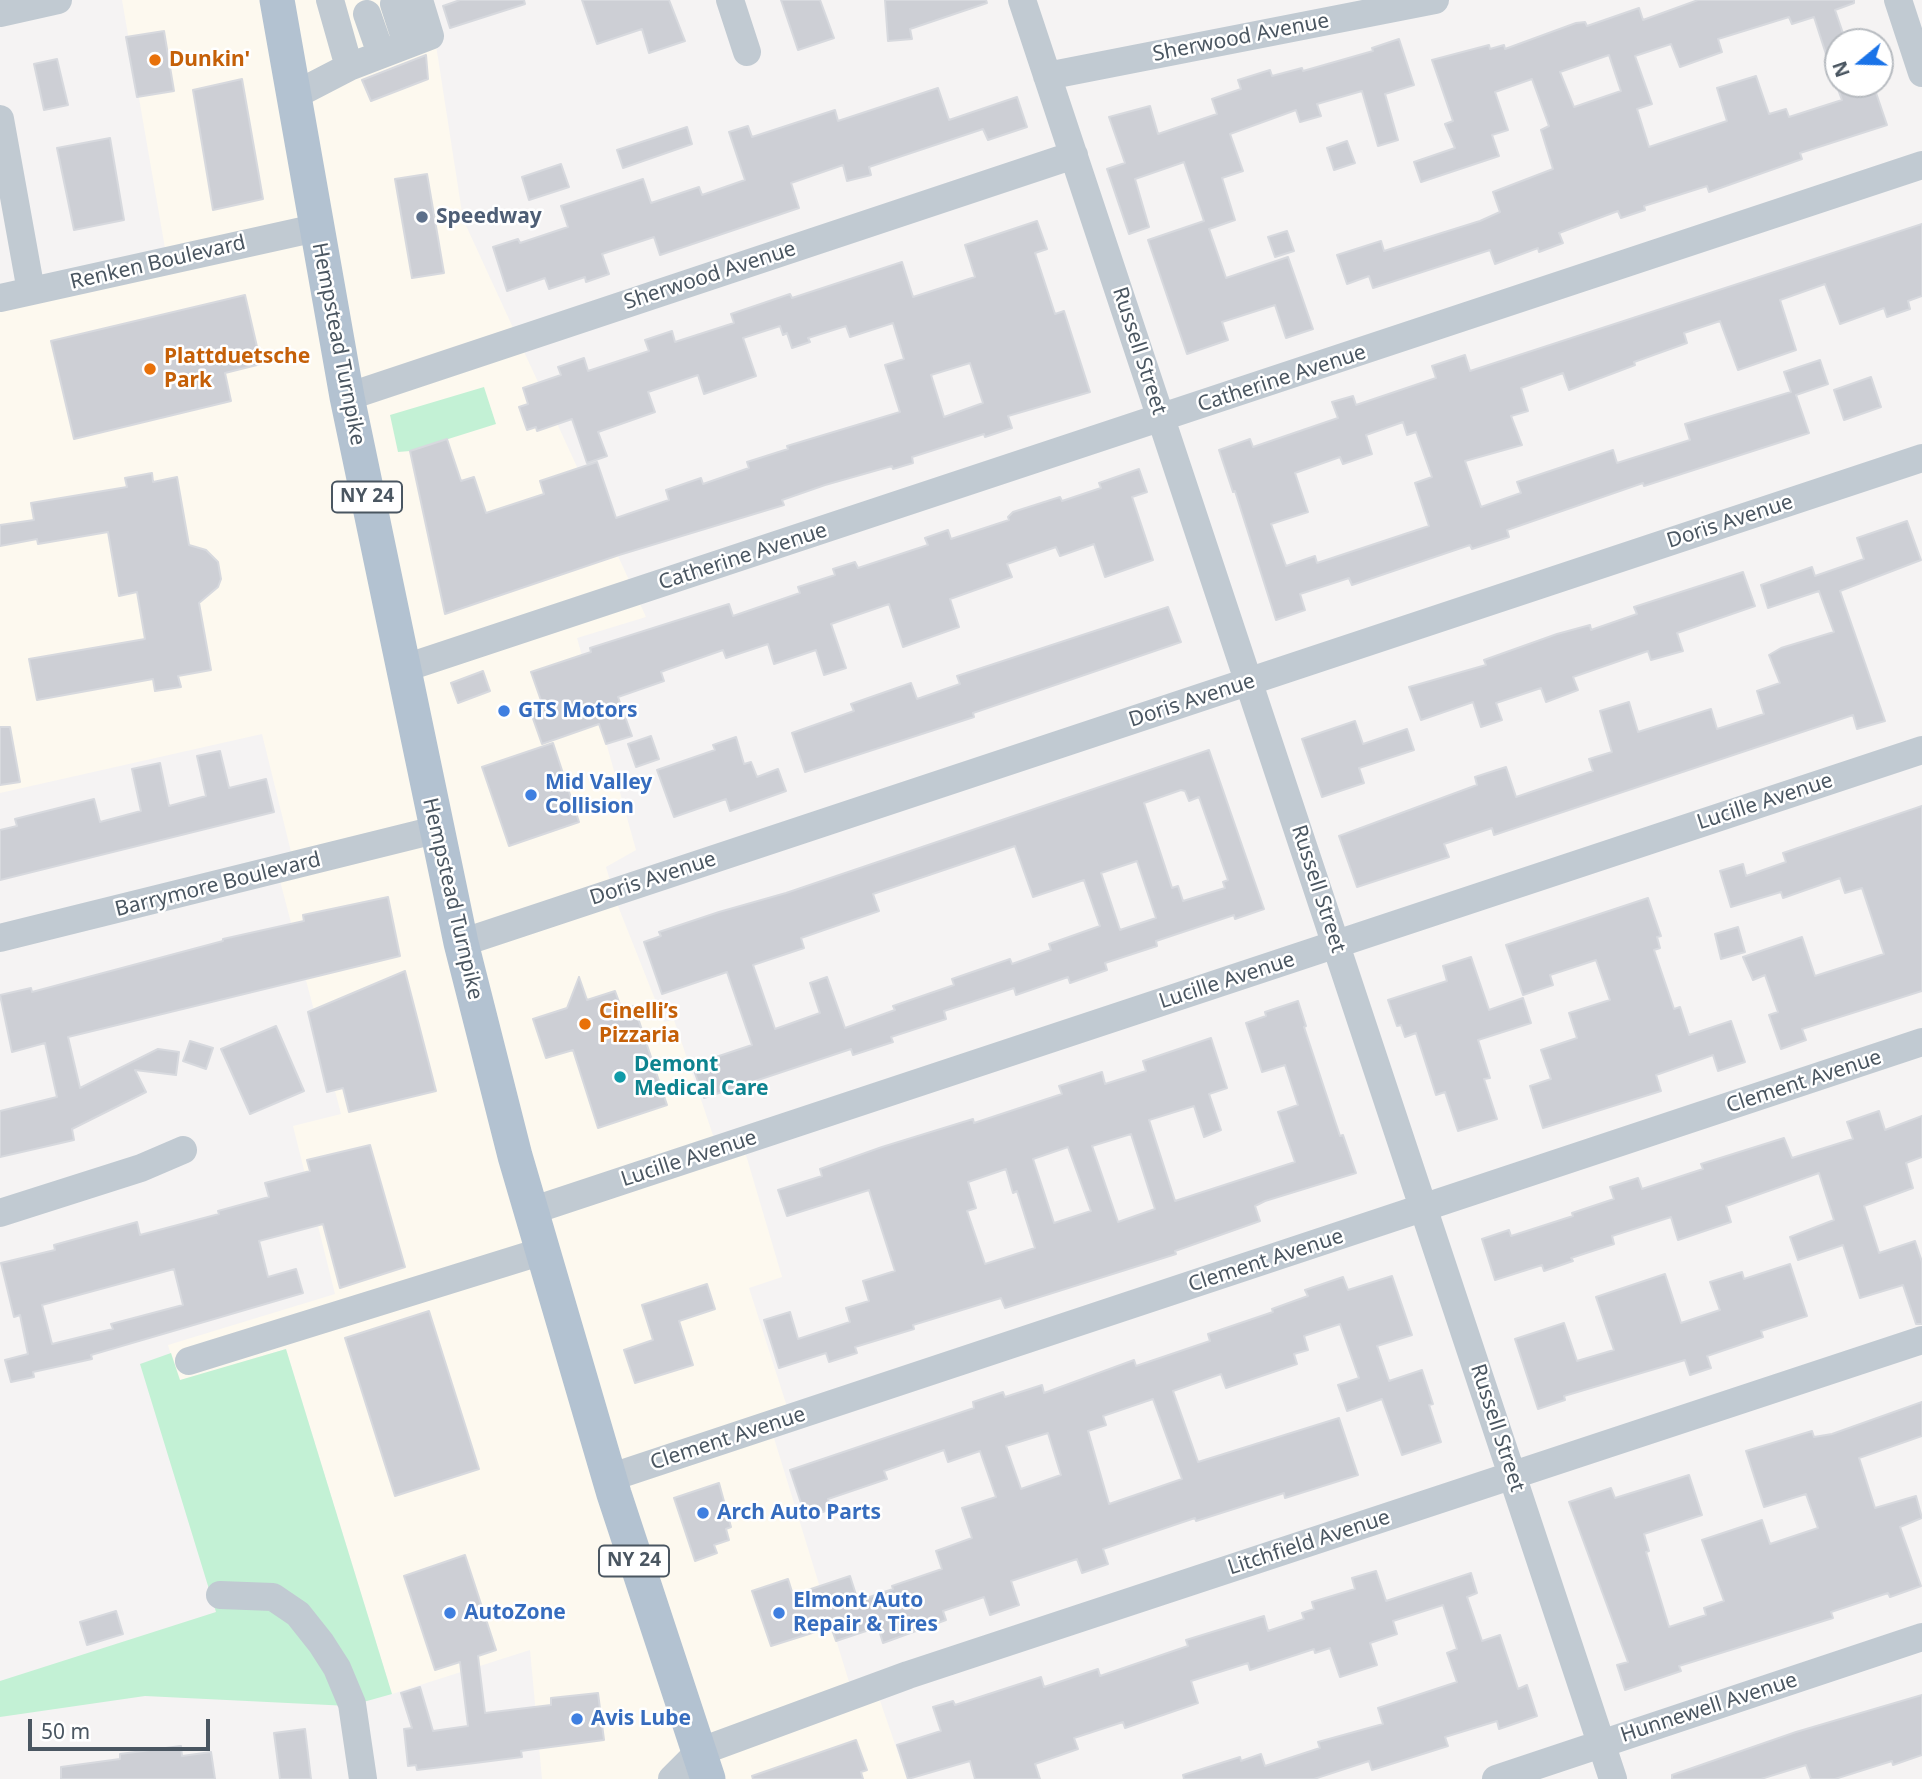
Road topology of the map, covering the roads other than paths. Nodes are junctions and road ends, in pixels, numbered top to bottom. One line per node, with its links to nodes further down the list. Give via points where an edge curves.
1 (58, 0): 10 (street)
2 (277, 0): 17 (main road, Hempstead Turnpike / NY 24)
3 (330, 0): 14 (street)
4 (730, 0): 13 (street)
5 (1022, 0): 16 (street, Russell Street)
6 (1435, 0): 9 (street, Sherwood Avenue)
7 (1898, 0): 15 (street)
8 (406, 2): 12 (street, via 430,36)
9 (1316, 11): 16 (street, Sherwood Avenue)
10 (0, 13)
11 (367, 13): 12 (street)
12 (394, 49): 14 (street)
13 (747, 52)
14 (349, 66): 17 (street)
15 (1922, 73)
16 (1047, 76): 19 (street, Russell Street)
17 (293, 96): 21 (main road, Hempstead Turnpike / NY 24)
18 (0, 119): 22 (street)
19 (1074, 155): 24 (street, Sherwood Avenue); 25 (street, Russell Street)
20 (1922, 165): 25 (street, Catherine Avenue)
21 (316, 228): 22 (street, Renken Boulevard); 24 (main road, Hempstead Turnpike / NY 24)
22 (32, 291): 23 (street, Renken Boulevard)
23 (0, 298)
24 (347, 397): 27 (main road, Hempstead Turnpike / NY 24)
25 (1161, 419): 27 (street, Catherine Avenue); 28 (street, Russell Street)
26 (1922, 458): 28 (street, Doris Avenue)
27 (402, 669): 30 (main road, Hempstead Turnpike / NY 24)
28 (1249, 682): 32 (street, Doris Avenue); 33 (street, Russell Street)
29 (1922, 750): 33 (street, Lucille Avenue)
30 (435, 831): 31 (street, Barrymore Boulevard); 32 (main road, Hempstead Turnpike / NY 24)
31 (0, 938)
32 (461, 943): 37 (main road, Hempstead Turnpike / NY 24)
33 (1336, 944): 36 (street, Russell Street); 37 (street, Lucille Avenue)
34 (1922, 1042): 36 (street, Clement Avenue)
35 (183, 1150): 38 (street)
36 (1424, 1209): 42 (street, Russell Street); 43 (street, Clement Avenue)
37 (531, 1211): 39 (main road, Hempstead Turnpike / NY 24)
38 (0, 1213)
39 (542, 1251): 41 (street); 43 (main road, Hempstead Turnpike / NY 24)
40 (1922, 1340): 42 (street, Litchfield Avenue)
41 (189, 1361)
42 (1513, 1476): 46 (street, Russell Street); 47 (street, Litchfield Avenue, via 908,1675)
43 (609, 1478): 47 (main road, Hempstead Turnpike / NY 24)
44 (220, 1595): 48 (street, via 274,1597 299,1614 337,1668 352,1704)
45 (1922, 1637): 46 (street, Hunnewell Avenue)
46 (1602, 1744): 50 (street, Hunnewell Avenue); 51 (street, Russell Street)
47 (703, 1765): 49 (street)
48 (363, 1779)
49 (672, 1779)
50 (1496, 1779)
51 (1613, 1779)

